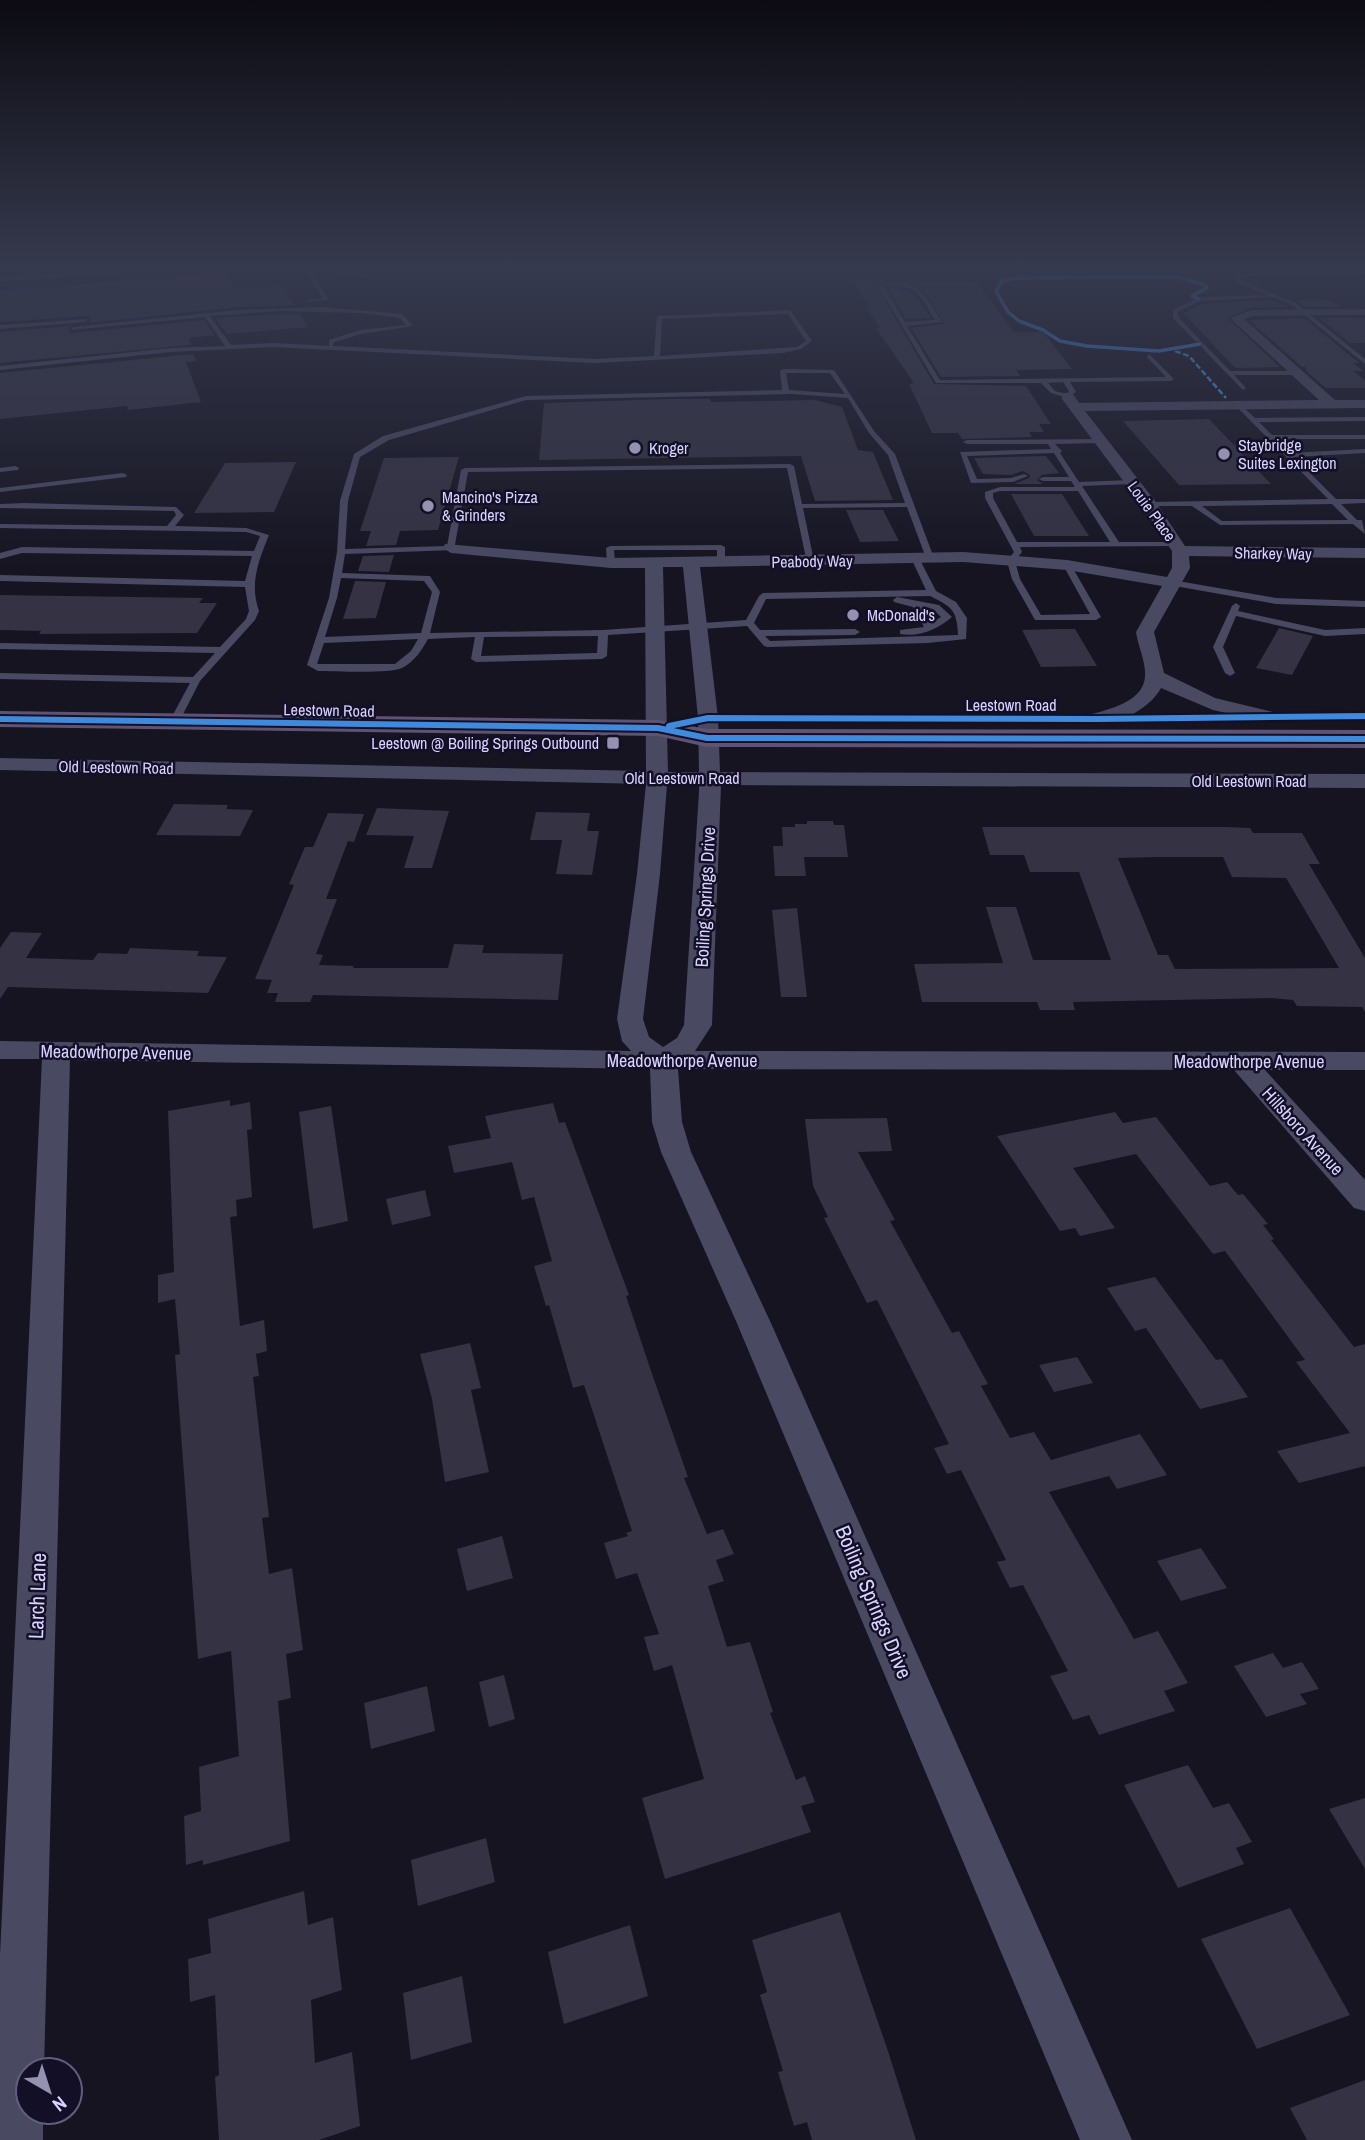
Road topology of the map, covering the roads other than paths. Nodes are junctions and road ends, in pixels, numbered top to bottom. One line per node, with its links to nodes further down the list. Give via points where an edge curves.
1 (931, 370): 7 (lane, via 938,382)
2 (1162, 370): 10 (lane, via 1171,379)
3 (1225, 370): 5 (lane)
4 (1293, 370): 6 (street)
5 (1228, 373): 6 (lane); 8 (lane)
6 (1296, 373): 12 (street)
7 (1043, 381): 10 (lane); 10 (lane, via 1053,392)
8 (1243, 388)
9 (786, 392): 11 (lane); 11 (lane, via 783,371 832,371); 52 (lane, via 526,398 386,438 357,456 344,502)
10 (1069, 395): 14 (street); 21 (street, Louie Place)
11 (850, 396): 42 (lane, via 871,432 891,454)
12 (1331, 404): 13 (street); 14 (street); 17 (lane)
13 (1365, 404)
14 (1238, 405): 16 (lane)
15 (1365, 419): 17 (lane)
16 (1253, 420): 17 (lane); 19 (lane)
17 (1343, 420): 20 (lane)
18 (1365, 436): 20 (lane)
19 (1270, 437): 20 (lane); 26 (lane)
20 (1355, 437): 25 (lane)
21 (1101, 441): 23 (lane); 35 (street, Louie Place)
22 (967, 442): 23 (lane)
23 (1050, 442): 24 (lane)
24 (1058, 451): 34 (lane, via 963,454 974,481); 36 (lane)
25 (1362, 451): 26 (lane); 27 (lane)
26 (1288, 455): 38 (lane)
27 (1365, 458)
28 (15, 468): 29 (lane)
29 (0, 470)
30 (122, 475): 37 (lane)
31 (1024, 476): 34 (lane)
32 (1046, 476): 33 (lane)
33 (1062, 479): 34 (lane); 36 (lane)
34 (1013, 480)
35 (1131, 482): 36 (lane); 41 (street, Louie Place)
36 (1077, 484): 49 (lane); 53 (lane, via 989,492)
37 (0, 490)
38 (1334, 501): 39 (lane); 40 (lane); 45 (lane)
39 (1365, 501)
40 (1193, 503): 41 (lane); 45 (lane, via 1220,523)
41 (1149, 504): 50 (street, Louie Place)
42 (911, 505): 44 (lane); 57 (lane)
43 (0, 506): 47 (lane, via 176,509 180,515)
44 (799, 506): 51 (lane, via 790,466 465,470); 58 (lane)
45 (1360, 522): 48 (lane)
46 (0, 526): 47 (lane)
47 (170, 528): 55 (lane, via 257,531 265,535)
48 (1365, 532)
49 (1116, 544): 50 (lane); 53 (lane)
50 (1178, 547): 54 (street, Sharkey Way, via 1287,554); 66 (street, Louie Place, via 1181,568)
51 (451, 548): 52 (lane); 59 (street, Peabody Way)
52 (341, 552): 64 (lane)
53 (1012, 553): 57 (street, Peabody Way); 63 (street, Peabody Way); 63 (lane, via 1016,579 1038,618 1096,617)
54 (1365, 553)
55 (257, 554): 56 (lane, via 22,550); 67 (lane)
56 (1, 555)
57 (923, 558): 58 (street, Peabody Way); 68 (lane)
58 (810, 561): 60 (street, Peabody Way)
59 (611, 563): 60 (lane, via 610,548 721,547); 61 (street, Peabody Way)
60 (721, 563): 62 (street, Peabody Way)
61 (654, 564): 62 (street, Peabody Way); 77 (street)
62 (691, 564): 75 (street, Boiling Springs Drive)
63 (1067, 565): 66 (street, Peabody Way)
64 (338, 575): 82 (lane, via 427,578 436,592); 83 (lane)
65 (0, 578): 67 (lane)
66 (1172, 583): 70 (lane); 88 (street, Louie Place, via 1144,632)
67 (249, 584): 85 (lane, via 254,611)
68 (932, 593): 69 (lane); 81 (lane, via 953,604 962,618 962,636 767,644)
69 (778, 595): 71 (lane, via 795,601); 74 (lane, via 763,596)
70 (1241, 595): 72 (lane); 73 (lane)
71 (915, 603): 76 (lane); 76 (lane, via 936,607 947,617)
72 (1365, 604)
73 (1233, 613): 78 (lane, via 1325,633); 86 (lane, via 1217,647)
74 (750, 623): 75 (lane); 81 (lane)
75 (698, 627): 77 (lane); 96 (street, Boiling Springs Drive)
76 (929, 628): 81 (lane, via 918,632)
77 (654, 629): 79 (lane); 95 (street)
78 (1365, 631)
79 (603, 633): 80 (lane); 80 (lane, via 602,656 476,659)
80 (480, 634): 82 (lane)
81 (758, 634)
82 (425, 638): 83 (lane); 83 (lane, via 408,662 397,667 318,668 312,665)
83 (320, 640)
84 (0, 646): 85 (lane)
85 (223, 650): 89 (lane)
86 (1230, 673)
87 (0, 676): 89 (lane)
88 (1155, 676): 90 (street, via 1222,709); 93 (street, via 1146,696 1125,711)
89 (196, 680): 94 (lane)
90 (1266, 716): 91 (main road, Leestown Road); 93 (main road, Leestown Road)
91 (1365, 716)
92 (0, 719): 94 (main road, Leestown Road)
93 (1096, 719): 96 (main road, Leestown Road)
94 (174, 722): 95 (main road, Leestown Road)
95 (658, 728): 96 (main road, Leestown Road); 99 (street)
96 (707, 728): 97 (main road, Leestown Road); 100 (street, Boiling Springs Drive)
97 (1365, 739)
98 (0, 764): 99 (street, Old Leestown Road)
99 (656, 778): 100 (street, Old Leestown Road); 104 (street, via 630,1020 636,1041)
100 (709, 778): 101 (street, Old Leestown Road); 104 (street, Boiling Springs Drive, via 698,1025 687,1044)
101 (1365, 782)
102 (0, 1050): 103 (street, Meadowthorpe Avenue)
103 (56, 1051): 104 (street, Meadowthorpe Avenue); 108 (street, Larch Lane)
104 (663, 1060): 105 (street, Meadowthorpe Avenue); 109 (street, Boiling Springs Drive, via 667,1122 676,1152)
105 (1242, 1061): 106 (street, Meadowthorpe Avenue); 107 (street, Hillsboro Avenue)
106 (1365, 1061)
107 (1365, 1200)
108 (17, 2140)
109 (1106, 2140)

